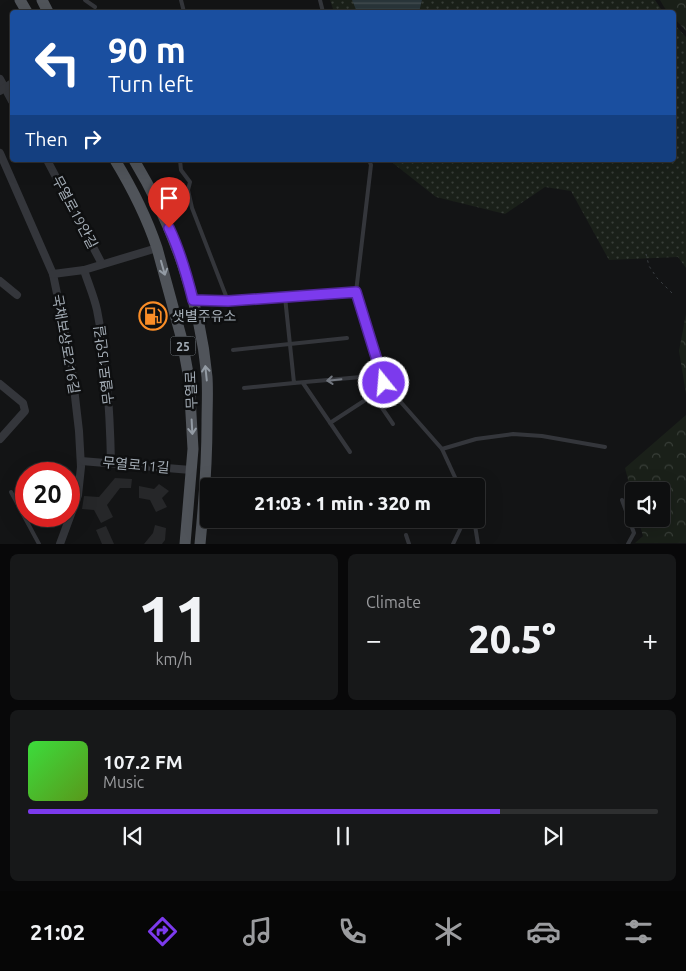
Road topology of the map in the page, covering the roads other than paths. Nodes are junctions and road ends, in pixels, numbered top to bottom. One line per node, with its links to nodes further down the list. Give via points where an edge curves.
1 (85, 0): 2 (lane)
2 (94, 7)
3 (0, 79): 4 (street)
4 (2, 89)
5 (0, 155): 14 (street, 국채보상로216길)
6 (48, 162): 12 (street, 무열로19안길)
7 (116, 162): 11 (main road, 무열로 / 25)
8 (135, 162): 19 (main road, 무열로, via 175,242)
9 (180, 162): 21 (lane, via 181,170 190,182 188,190 192,208)
10 (370, 162): 16 (lane)
11 (157, 248): 12 (street); 20 (main road, 무열로 / 25, one-way to 20)
12 (102, 264): 13 (street)
13 (84, 270): 14 (street); 37 (street, 무열로15안길, via 97,308 103,349)
14 (52, 274): 36 (street, 국채보상로216길, via 71,362)
15 (0, 281): 17 (street)
16 (356, 292): 18 (lane); 34 (lane, via 384,383)
17 (17, 295)
18 (285, 297): 21 (lane); 23 (lane)
19 (193, 300): 20 (main road); 21 (street); 48 (main road, 무열로, one-way to 19, via 207,452 207,379)
20 (171, 301): 38 (main road, 무열로 / 25, one-way to 38, via 189,379)
21 (228, 301)
22 (347, 338): 23 (lane)
23 (290, 344): 24 (lane); 25 (lane)
24 (233, 350)
25 (294, 383): 26 (lane); 28 (lane)
26 (303, 383): 29 (lane, one-way to 26, via 361,377); 30 (lane)
27 (0, 384): 32 (street, via 24,403 25,410)
28 (244, 388)
29 (373, 395): 30 (lane); 31 (lane)
30 (330, 423): 35 (lane)
31 (393, 424)
32 (0, 439)
33 (605, 447): 34 (lane, via 513,434 476,438)
34 (442, 449): 39 (lane)
35 (350, 452)
36 (81, 461): 37 (street, 무열로11길); 46 (street, 국채보상로216길, via 78,495)
37 (111, 463): 38 (street, 무열로11길)
38 (191, 470): 47 (main road, 무열로 / 25)
39 (455, 478)
40 (11, 492): 45 (lane)
41 (622, 500): 52 (lane, via 634,533)
42 (460, 528): 50 (lane)
43 (475, 528): 51 (lane)
44 (406, 535): 49 (lane)
45 (39, 544)
46 (60, 544)
47 (185, 544)
48 (200, 544)
49 (410, 544)
50 (453, 544)
51 (478, 544)
52 (628, 544)

